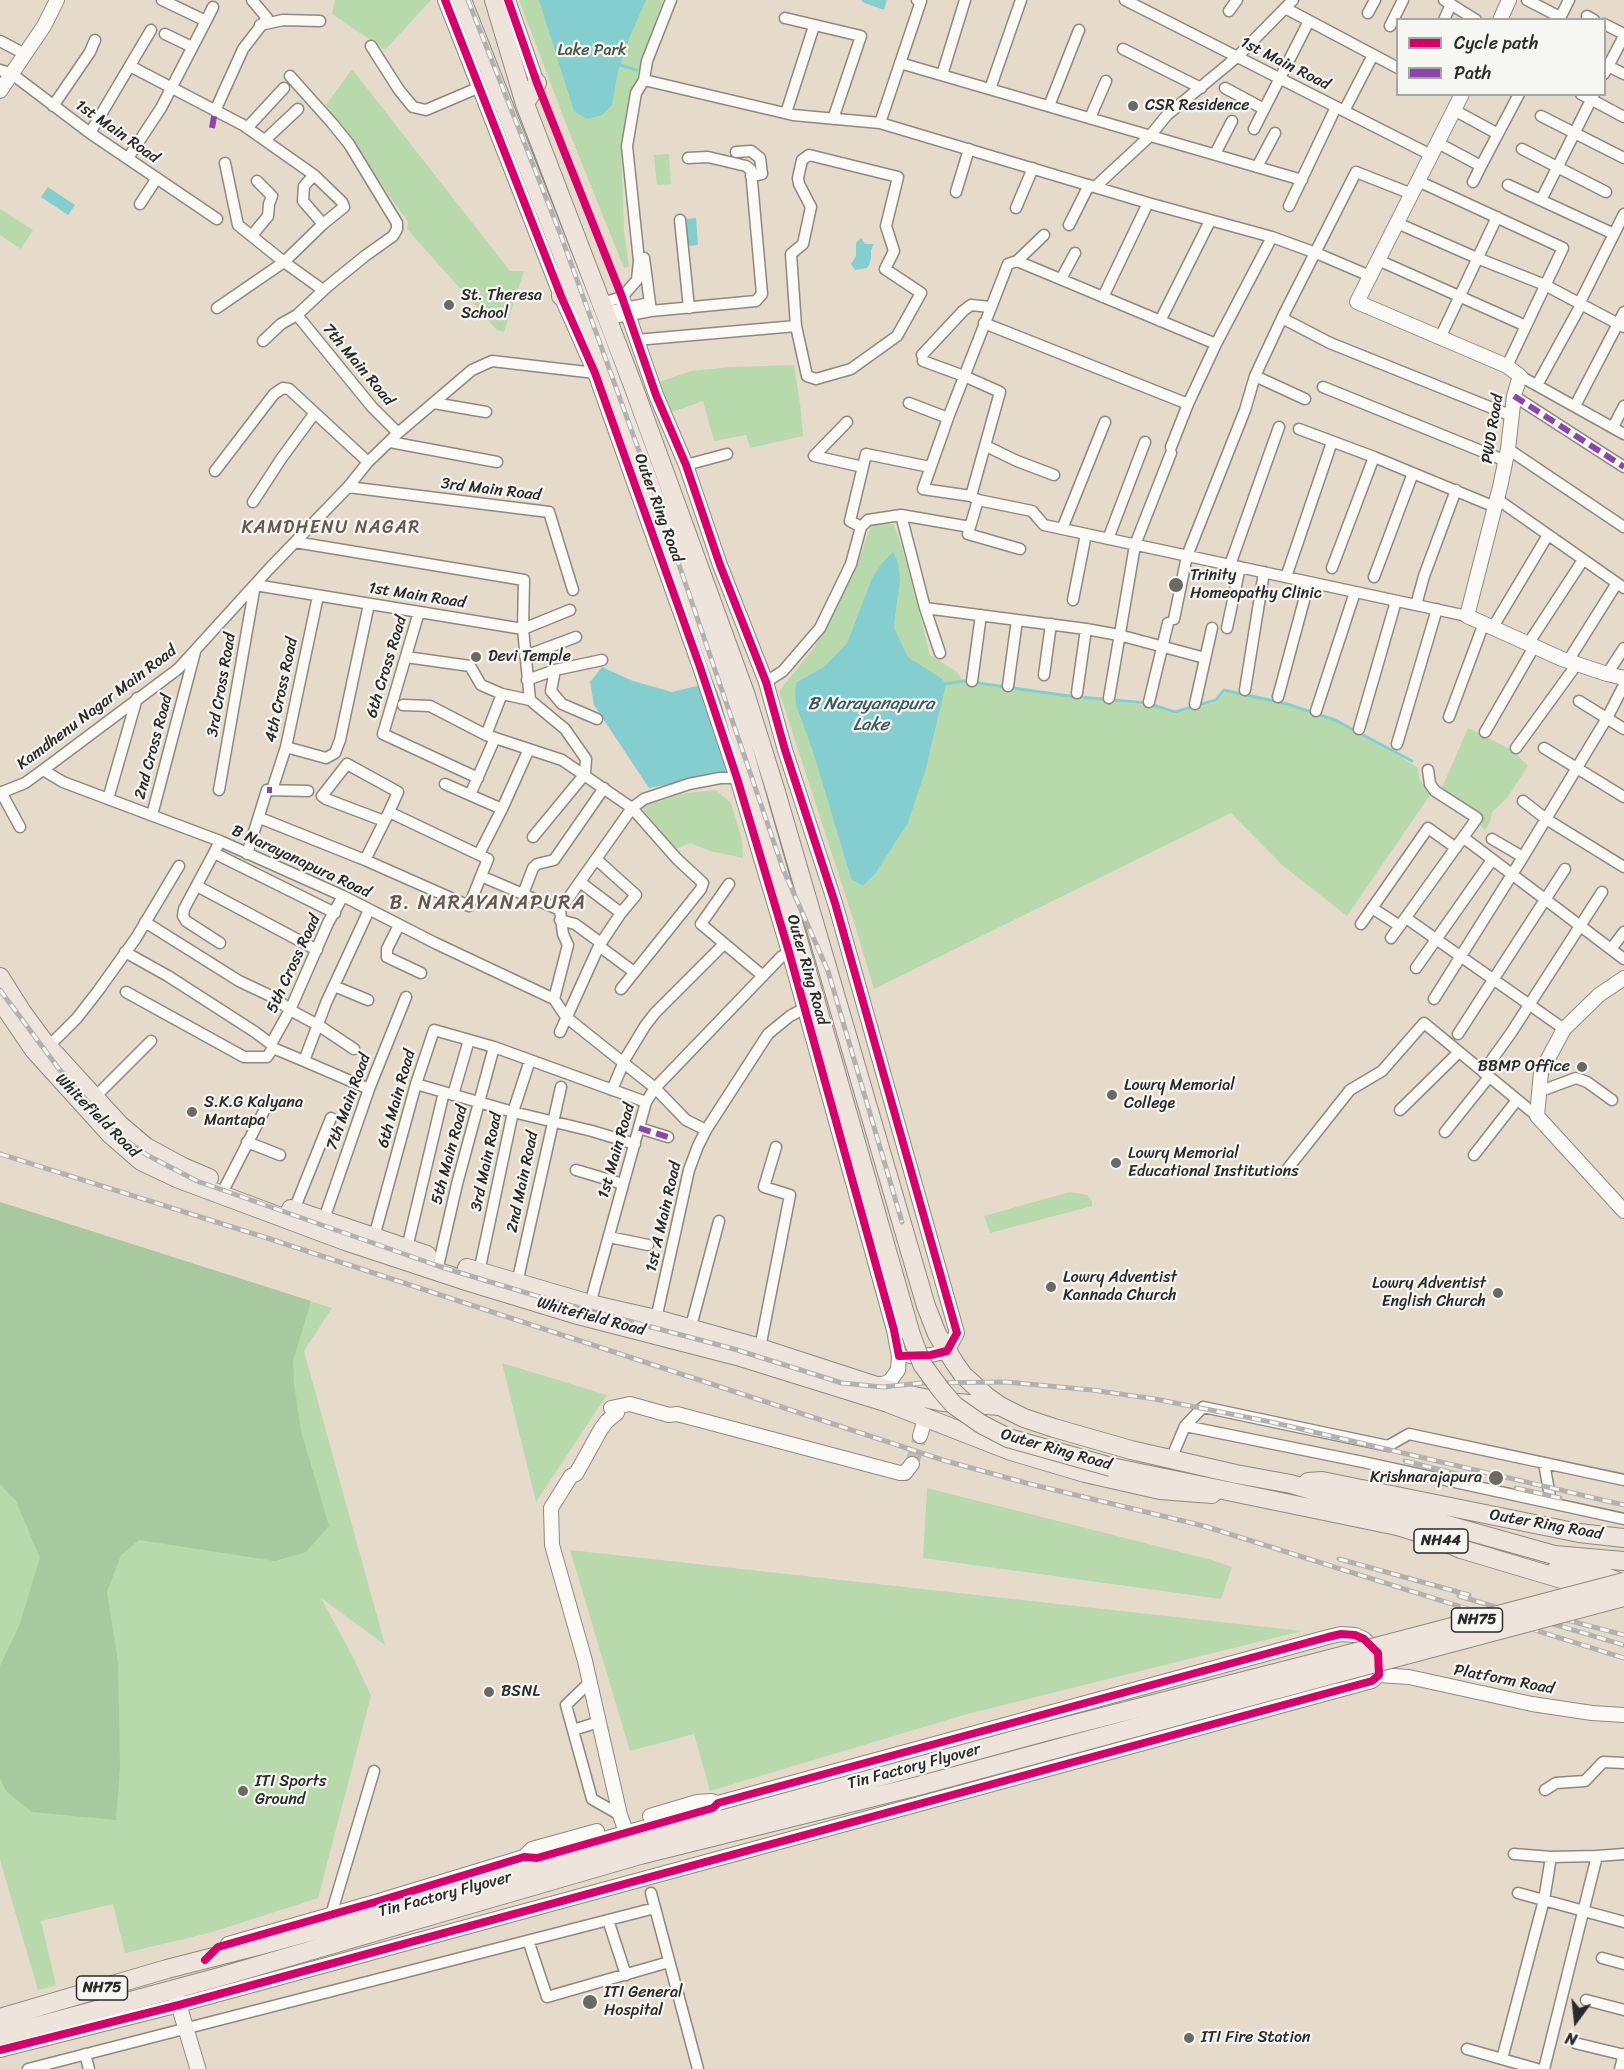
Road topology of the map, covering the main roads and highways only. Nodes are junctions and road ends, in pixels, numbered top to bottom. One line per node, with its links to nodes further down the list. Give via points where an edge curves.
1 (462, 0): 5 (main road, Outer Ring Road / NH44, via 502,122)
2 (494, 0): 4 (main road, Outer Ring Road / NH44)
3 (537, 83): 4 (main road)
4 (525, 104): 11 (main road, Outer Ring Road / NH44, via 745,693 926,1306 937,1334 963,1375)
5 (568, 269): 6 (main road); 13 (main road, Outer Ring Road / NH44, bridge, via 729,698 922,1364 954,1405 1008,1438 1111,1467)
6 (561, 296)
7 (0, 977): 9 (main road, Whitefield Road, via 48,1047 120,1125 146,1147)
8 (0, 1000): 9 (main road, Whitefield Road, via 34,1050 111,1136 141,1161 179,1179)
9 (223, 1190): 10 (main road, Whitefield Road, via 345,1241); 10 (main road, Whitefield Road, via 407,1248)
10 (438, 1266): 11 (main road, Whitefield Road, via 479,1272 656,1319 869,1384 943,1402); 13 (main road, Whitefield Road, via 574,1314 737,1356 888,1403 923,1428 1160,1490)
11 (1000, 1406): 12 (main road, Outer Ring Road / NH44, via 1024,1418 1131,1450)
12 (1291, 1484): 14 (main road, Outer Ring Road, via 1322,1481 1579,1533); 16 (main road, Outer Ring Road / NH44, via 1554,1555)
13 (1256, 1498): 15 (main road, Outer Ring Road / NH44, via 1397,1526)
14 (1624, 1538)
15 (1496, 1560): 17 (main road, Outer Ring Road / NH44, via 1514,1558 1550,1569 1595,1572); 18 (main road, Outer Ring Road / NH44)
16 (1624, 1561)
17 (1624, 1583): 19 (main road, Tin Factory Flyover / NH75, bridge)
18 (1624, 1597): 19 (main road, Tin Factory Flyover / NH75, bridge)
19 (1332, 1666): 20 (main road, Tin Factory Flyover / NH75, via 918,1786 640,1856); 21 (main road, Tin Factory Flyover / NH75, via 1044,1732)
20 (177, 1997): 22 (main road, NH75); 23 (main road)
21 (0, 2018)
22 (0, 2036)
23 (198, 2069)

